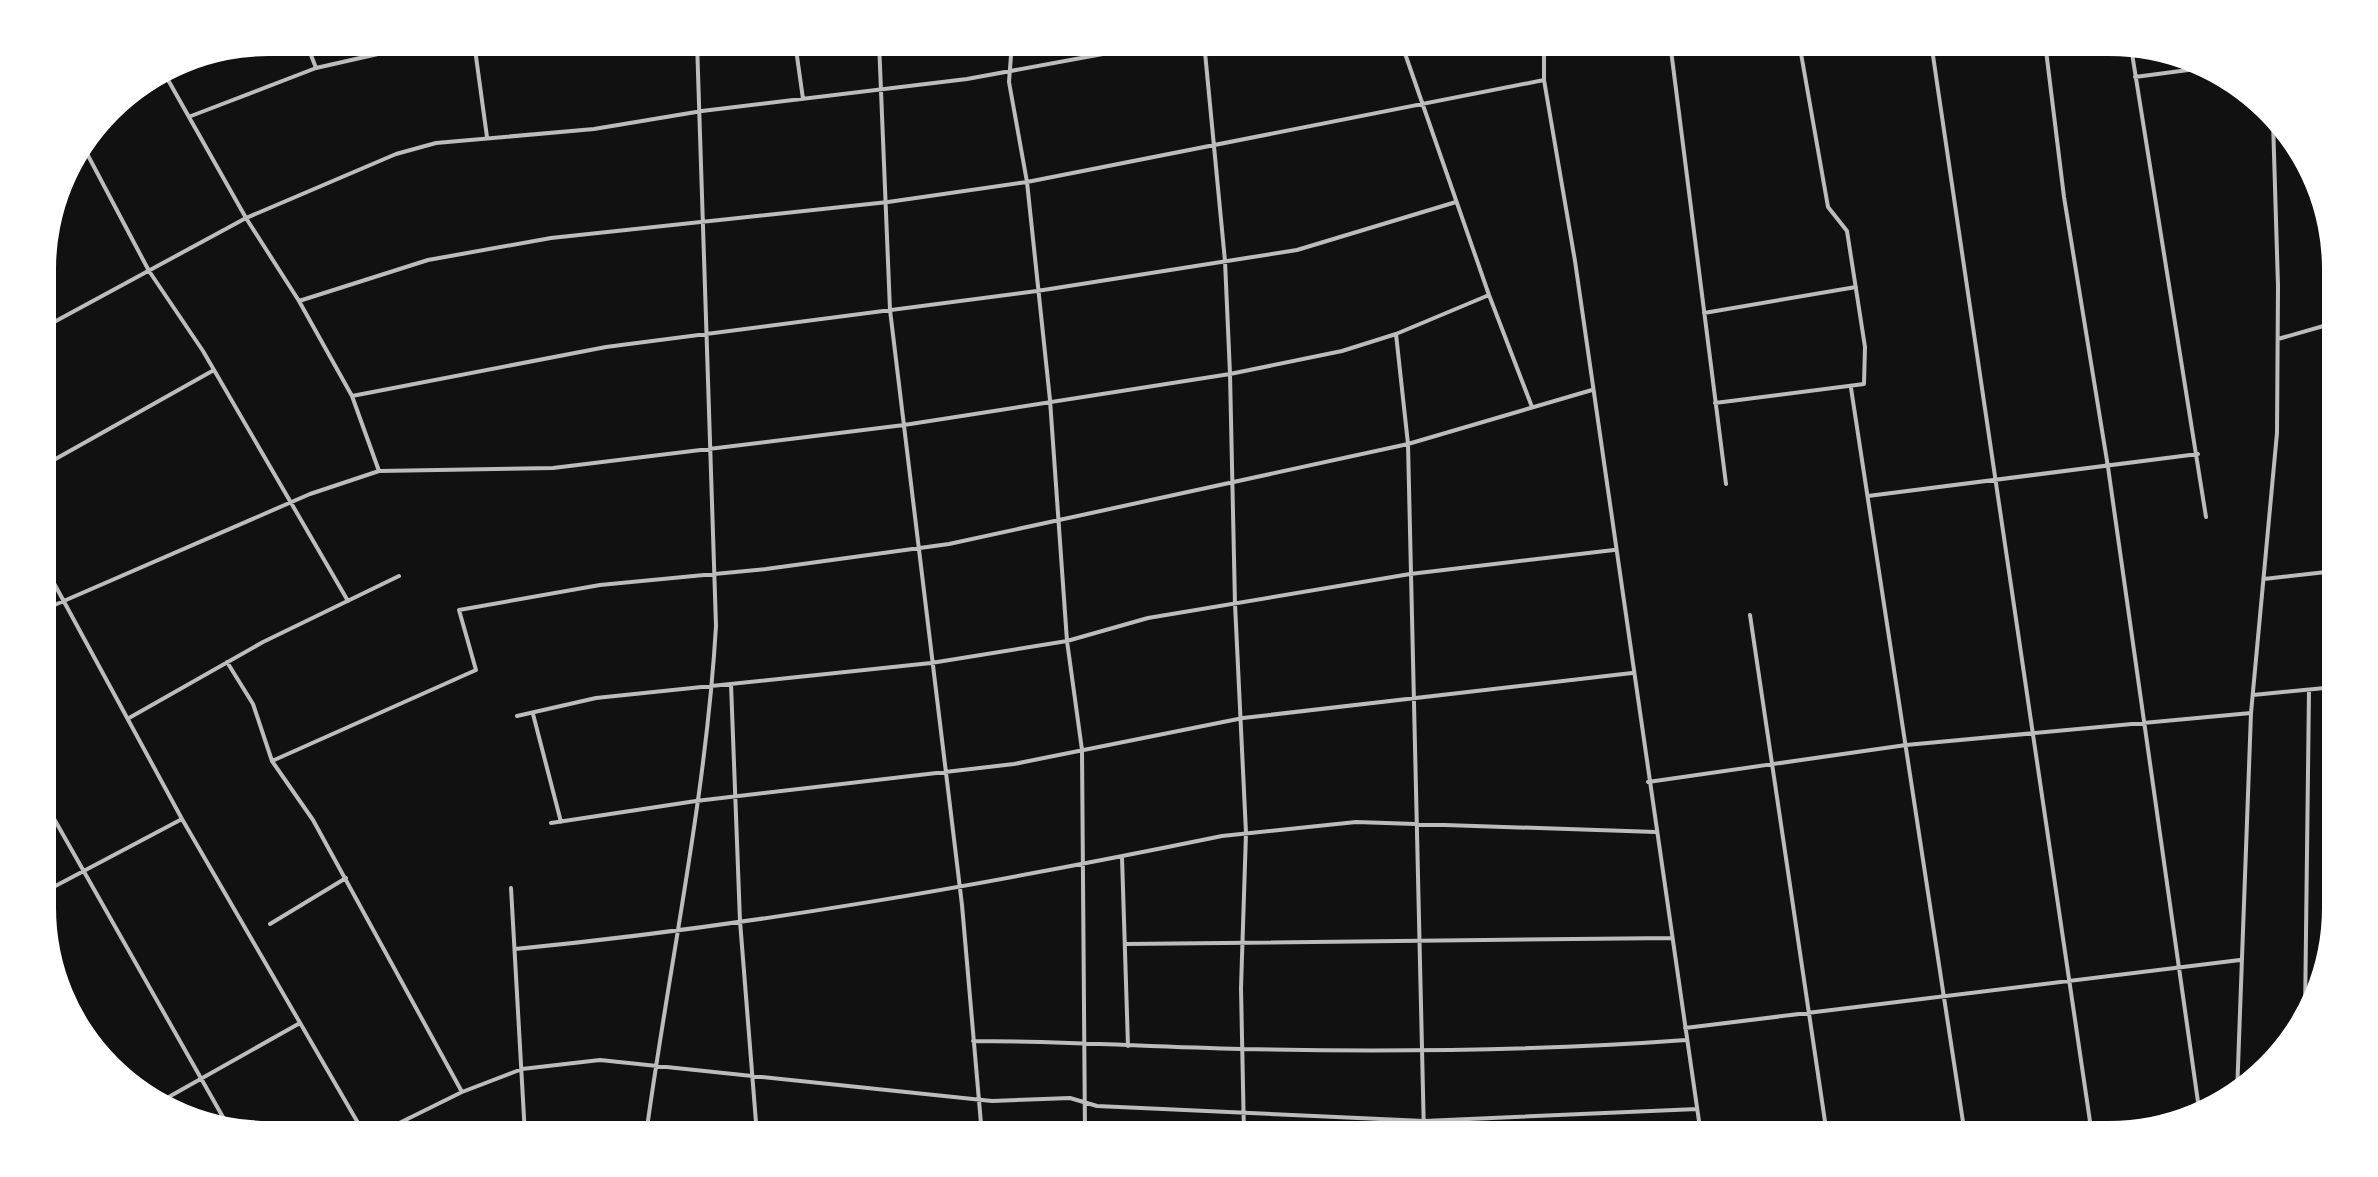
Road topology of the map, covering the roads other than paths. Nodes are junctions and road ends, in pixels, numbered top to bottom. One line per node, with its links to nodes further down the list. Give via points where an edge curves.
1 (311, 56): 17 (street)
2 (369, 56): 17 (street)
3 (476, 56): 29 (street)
4 (698, 56): 26 (street)
5 (797, 56): 24 (street)
6 (880, 56): 23 (street)
7 (1012, 56): 18 (street)
8 (1090, 56): 18 (street)
9 (1205, 56): 30 (street)
10 (1406, 56): 25 (street)
11 (1544, 56): 21 (street)
12 (1672, 56): 44 (street)
13 (1801, 56): 39 (street, via 1828,207 1847,231)
14 (1933, 56): 65 (street)
15 (2047, 56): 63 (street)
16 (2132, 58): 20 (street)
17 (316, 68): 27 (street)
18 (1012, 70): 23 (street); 32 (street, via 1009,82)
19 (2185, 70): 20 (street)
20 (2135, 77): 61 (street)
21 (1544, 80): 25 (street); 53 (street)
22 (169, 81): 27 (street)
23 (883, 90): 24 (street); 33 (street)
24 (803, 99): 26 (street)
25 (1422, 103): 30 (street); 34 (street)
26 (702, 111): 29 (street, via 594,129); 36 (street)
27 (191, 116): 35 (street)
28 (2273, 135): 49 (street)
29 (487, 137): 35 (street, via 396,154)
30 (1215, 145): 32 (street); 37 (street)
31 (89, 157): 38 (street)
32 (1027, 182): 33 (street); 40 (street)
33 (888, 202): 36 (street); 43 (street)
34 (1456, 202): 37 (street, via 1297,250); 41 (street)
35 (246, 218): 38 (street); 42 (street)
36 (706, 223): 42 (street, via 551,238 428,260); 48 (street)
37 (1225, 261): 40 (street); 51 (street)
38 (149, 271): 45 (street); 50 (street)
39 (1856, 287): 44 (street); 52 (street, via 1865,347 1864,384)
40 (1037, 291): 43 (street); 55 (street)
41 (1489, 295): 47 (street); 57 (street)
42 (299, 301): 54 (street)
43 (890, 310): 48 (street); 58 (street)
44 (1703, 313): 56 (street)
45 (56, 321)
46 (2322, 326): 49 (street)
47 (1396, 334): 51 (street); 59 (street)
48 (709, 335): 54 (street, via 489,367); 60 (street)
49 (2278, 339): 78 (street, via 2277,433)
50 (214, 370): 62 (street); 69 (street)
51 (1230, 374): 55 (street); 66 (street)
52 (1851, 388): 56 (street); 68 (street)
53 (1592, 390): 57 (street); 73 (street)
54 (352, 396): 64 (street)
55 (1050, 400): 58 (street); 71 (street)
56 (1715, 403): 67 (street)
57 (1532, 407): 59 (street)
58 (904, 425): 60 (street); 72 (street)
59 (1408, 444): 66 (street); 76 (street)
60 (708, 448): 64 (street, via 553,468); 75 (street)
61 (2198, 454): 63 (street); 70 (street)
62 (56, 459)
63 (2108, 467): 65 (street); 100 (street)
64 (379, 471): 69 (street)
65 (1997, 480): 68 (street); 101 (street)
66 (1234, 484): 71 (street); 82 (street)
67 (1726, 484)
68 (1868, 496): 102 (street)
69 (290, 504): 80 (street); 81 (street)
70 (2206, 517)
71 (1059, 521): 72 (street); 85 (street)
72 (917, 549): 75 (street); 87 (street)
73 (1614, 550): 76 (street); 88 (street)
74 (2322, 572): 78 (street)
75 (714, 574): 89 (street); 104 (street, via 600,585 459,610 476,670)
76 (1410, 574): 82 (street); 94 (street)
77 (399, 576): 81 (street)
78 (2264, 579): 93 (street)
79 (56, 584): 80 (street)
80 (66, 601): 83 (street); 98 (street)
81 (348, 601): 86 (street)
82 (1235, 604): 85 (street, via 1148,618); 99 (street)
83 (56, 605)
84 (1750, 615): 105 (street)
85 (1067, 641): 87 (street); 103 (street)
86 (227, 662): 98 (street); 104 (street, via 253,704)
87 (931, 663): 90 (street); 106 (street)
88 (1632, 673): 94 (street); 107 (street)
89 (712, 684): 90 (street); 96 (street, via 596,698); 109 (street)
90 (731, 684): 108 (street)
91 (2322, 688): 92 (street)
92 (2309, 690): 93 (street); 135 (street)
93 (2253, 695): 95 (street)
94 (1412, 699): 99 (street); 114 (street)
95 (2251, 713): 100 (street); 132 (street)
96 (533, 714): 97 (street); 111 (street)
97 (517, 716)
98 (129, 718): 110 (street)
99 (1243, 718): 103 (street); 116 (street)
100 (2144, 723): 101 (street); 133 (street)
101 (2032, 731): 102 (street); 134 (street)
102 (1906, 745): 105 (street); 136 (street)
103 (1082, 750): 106 (street); 118 (street)
104 (272, 761): 120 (street)
105 (1774, 764): 107 (street); 137 (street)
106 (945, 773): 108 (street); 121 (street)
107 (1648, 782): 115 (street)
108 (735, 799): 109 (street); 124 (street)
109 (696, 801): 111 (street); 126 (street)
110 (182, 819): 119 (street); 138 (street)
111 (561, 822): 113 (street)
112 (56, 823): 119 (street)
113 (551, 823)
114 (1417, 824): 115 (street); 116 (street, via 1356,822); 129 (street)
115 (1656, 832): 127 (street)
116 (1246, 833): 117 (street); 128 (street)
117 (1122, 857): 118 (street); 130 (street)
118 (1085, 864): 121 (street); 142 (street)
119 (83, 871): 122 (street); 150 (street)
120 (346, 878): 125 (street); 151 (street)
121 (959, 885): 124 (street); 141 (street)
122 (56, 886)
123 (511, 888): 131 (street)
124 (740, 921): 126 (street); 148 (street)
125 (270, 924)
126 (676, 930): 131 (street); 146 (street)
127 (1672, 938): 129 (street); 139 (street)
128 (1242, 941): 129 (street); 130 (street); 144 (street)
129 (1420, 941): 145 (street)
130 (1125, 944): 143 (street)
131 (515, 949): 147 (street)
132 (2240, 960): 133 (street); 149 (street)
133 (2180, 969): 134 (street); 154 (street)
134 (2069, 983): 136 (street); 171 (street)
135 (2305, 991)
136 (1943, 996): 137 (street); 170 (street)
137 (1809, 1012): 139 (street); 169 (street)
138 (300, 1023): 150 (street); 159 (street)
139 (1685, 1028): 140 (street)
140 (1687, 1040): 145 (street); 156 (street)
141 (973, 1041): 142 (street); 153 (street)
142 (1084, 1042): 143 (street); 155 (street)
143 (1128, 1046): 144 (street)
144 (1242, 1049): 145 (street); 157 (street)
145 (1421, 1050): 167 (street)
146 (656, 1066): 147 (street, via 600,1060); 148 (street); 162 (street)
147 (522, 1069): 151 (street); 161 (street)
148 (751, 1075): 153 (street); 163 (street)
149 (2237, 1077)
150 (203, 1079): 152 (street); 158 (street)
151 (462, 1092): 160 (street)
152 (170, 1096)
153 (978, 1099): 155 (street); 164 (street)
154 (2198, 1101)
155 (1085, 1102): 157 (street); 165 (street)
156 (1697, 1109): 167 (street); 168 (street)
157 (1244, 1113): 166 (street); 167 (street)
158 (222, 1116)
159 (357, 1121)
160 (403, 1121)
161 (524, 1121)
162 (648, 1121)
163 (756, 1121)
164 (980, 1121)
165 (1085, 1121)
166 (1244, 1121)
167 (1424, 1121)
168 (1699, 1121)
169 (1825, 1121)
170 (1963, 1121)
171 (2090, 1121)

